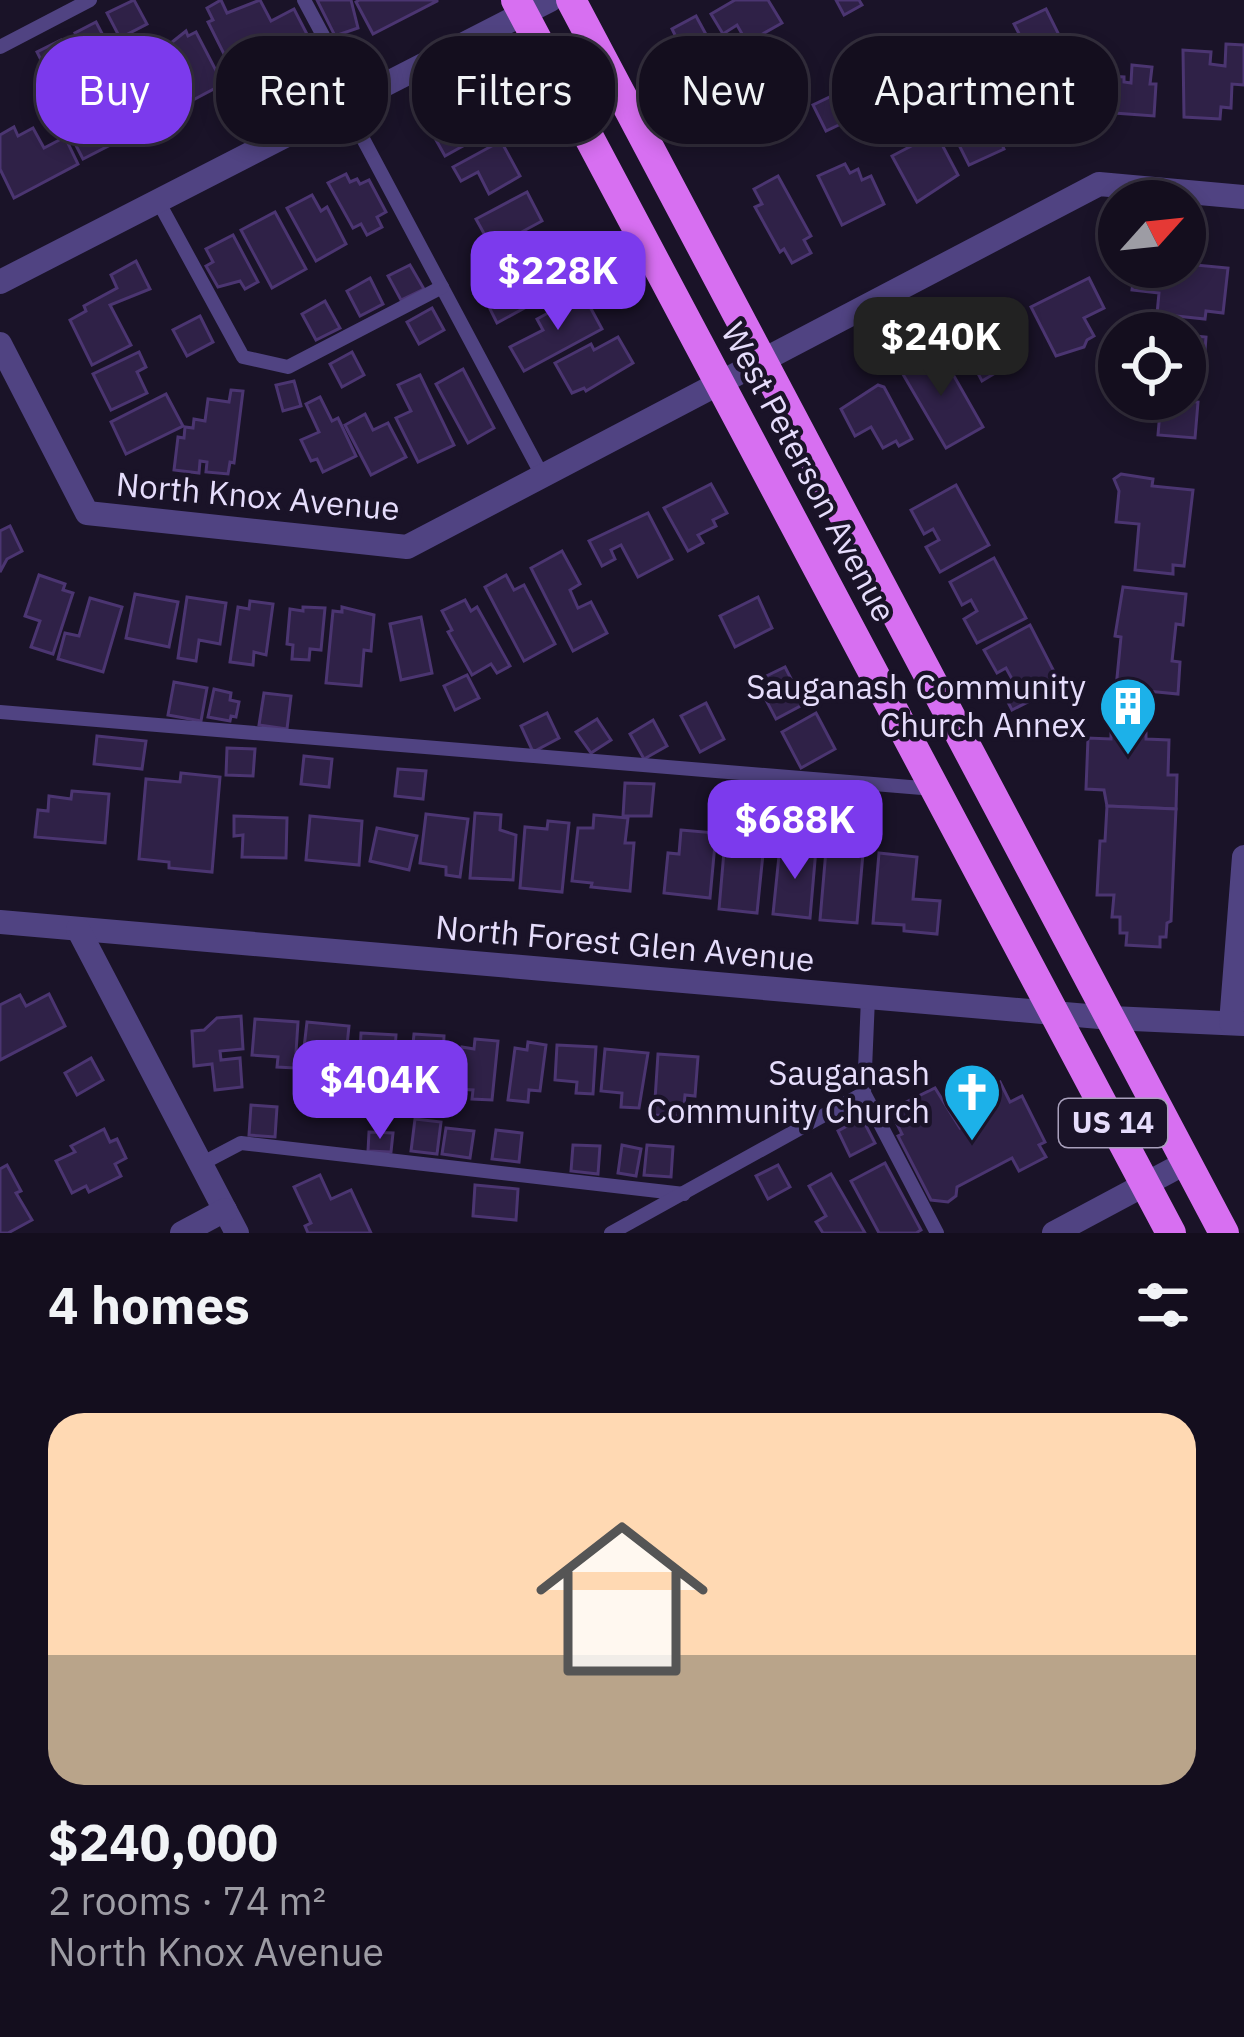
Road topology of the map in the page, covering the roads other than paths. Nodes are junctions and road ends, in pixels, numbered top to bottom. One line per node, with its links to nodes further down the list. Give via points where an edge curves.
1 (90, 0): 6 (lane)
2 (304, 0): 5 (lane)
3 (571, 0): 15 (main road, West Peterson Avenue / US 14)
4 (530, 4): 7 (street); 16 (main road, West Peterson Avenue / US 14)
5 (321, 36)
6 (0, 47)
7 (388, 82)
8 (269, 144): 11 (street)
9 (372, 144): 13 (lane)
10 (1244, 196): 15 (street, North Knox Avenue, via 1099,184)
11 (158, 201): 12 (street); 13 (lane, via 243,357 288,367)
12 (0, 282)
13 (442, 287): 17 (lane)
14 (0, 344): 17 (street, North Knox Avenue, via 88,513 407,548)
15 (763, 362): 16 (street, North Knox Avenue); 25 (main road, West Peterson Avenue / US 14)
16 (722, 384): 17 (street, North Knox Avenue); 19 (main road, West Peterson Avenue / US 14)
17 (543, 476)
18 (0, 712): 19 (lane)
19 (935, 789): 24 (main road, West Peterson Avenue / US 14)
20 (1244, 857): 26 (street)
21 (0, 922): 22 (street, North Forest Glen Avenue)
22 (78, 929): 23 (street, North Forest Glen Avenue); 29 (street)
23 (868, 998): 24 (street, North Forest Glen Avenue); 27 (lane)
24 (1054, 1013): 25 (street, North Forest Glen Avenue); 30 (main road, West Peterson Avenue / US 14)
25 (1111, 1018): 26 (street, North Forest Glen Avenue); 28 (main road, West Peterson Avenue / US 14)
26 (1237, 1023)
27 (864, 1093): 31 (lane); 36 (lane)
28 (1187, 1162): 30 (street); 39 (main road, West Peterson Avenue / US 14)
29 (201, 1164): 31 (lane, via 241,1143); 32 (street)
30 (1145, 1184): 37 (street); 38 (main road, West Peterson Avenue / US 14)
31 (684, 1194): 35 (lane)
32 (225, 1210): 33 (street); 34 (street)
33 (182, 1233)
34 (237, 1233)
35 (611, 1233)
36 (937, 1233)
37 (1054, 1233)
38 (1171, 1233)
39 (1225, 1233)

